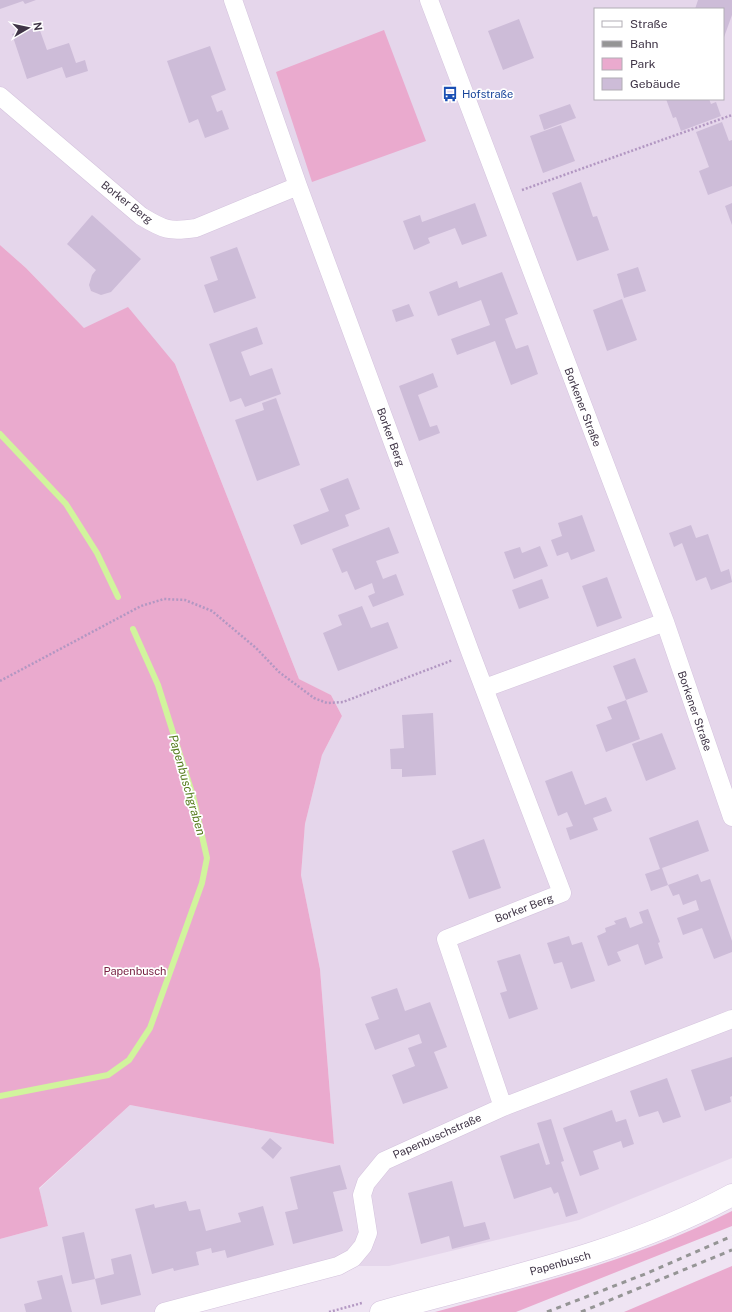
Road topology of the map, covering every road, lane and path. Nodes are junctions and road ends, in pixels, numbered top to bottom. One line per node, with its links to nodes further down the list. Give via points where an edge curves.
1 (233, 0): 5 (street, Borker Berg)
2 (429, 0): 6 (street, Borkener Straße)
3 (0, 96): 5 (street, Borker Berg, via 141,216 163,229 180,231 196,228)
4 (732, 115): 6 (path)
5 (298, 186): 8 (street, Borker Berg)
6 (503, 197): 7 (street, Borkener Straße)
7 (665, 622): 10 (street); 11 (street, Borkener Straße)
8 (471, 654): 9 (path, via 343,702 327,703 314,698 279,672 256,648 212,611 186,600 164,598 140,606); 10 (street, Borker Berg)
9 (0, 681)
10 (485, 688): 14 (street, Borker Berg, via 562,893 446,939)
11 (726, 783): 12 (street, Borkener Straße)
12 (732, 817)
13 (732, 1019): 14 (street, Papenbuschstraße)
14 (504, 1107): 16 (street, Papenbuschstraße, via 384,1160 366,1183 362,1195 368,1233 363,1246 353,1258 338,1266)
15 (732, 1195): 17 (street, Papenbusch, via 641,1238)
16 (164, 1312)
17 (381, 1312)

